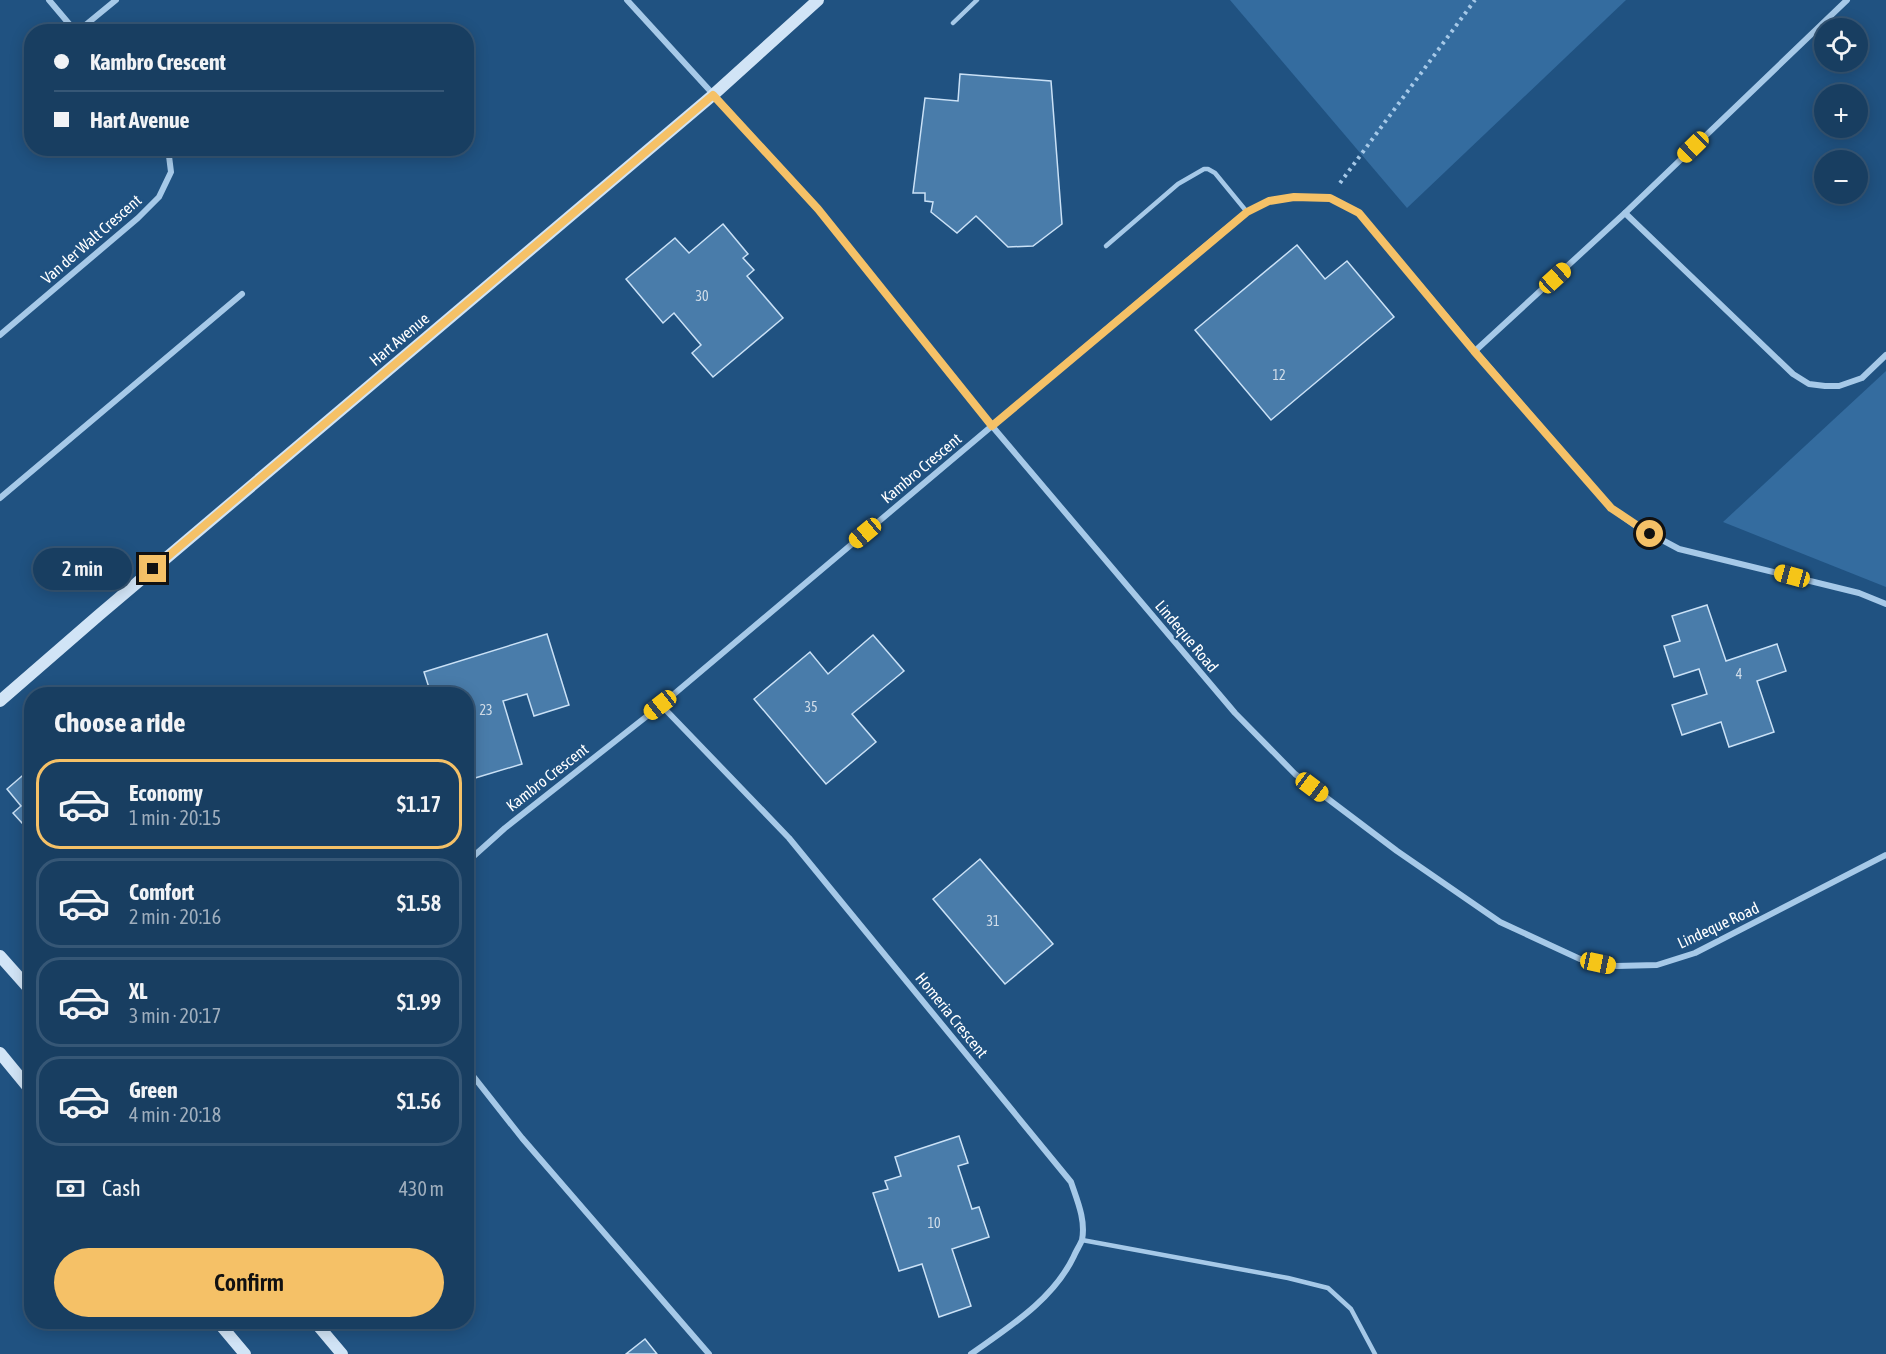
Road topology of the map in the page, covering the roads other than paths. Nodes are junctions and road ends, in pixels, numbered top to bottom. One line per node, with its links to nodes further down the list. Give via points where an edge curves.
1 (49, 0): 8 (street)
2 (116, 0): 9 (street)
3 (627, 0): 10 (street, Lindeque Road)
4 (818, 0): 10 (street, Hart Avenue)
5 (977, 0): 7 (lane)
6 (1846, 0): 13 (street)
7 (953, 23)
8 (69, 24)
9 (86, 24)
10 (713, 95): 19 (street, Lindeque Road, via 818,209); 22 (street, Hart Avenue)
11 (169, 156): 16 (street, Van der Walt Crescent, via 171,172 159,197)
12 (1247, 212): 14 (lane, via 1215,173 1204,169 1178,184); 17 (street, Kambro Crescent, via 1269,201 1294,197 1330,198 1359,213); 19 (street, Kambro Crescent)
13 (1625, 213): 17 (street); 18 (street, via 1793,374 1809,384 1839,386 1862,378)
14 (1106, 246)
15 (242, 294): 20 (street)
16 (0, 335)
17 (1474, 351): 21 (street, Kambro Crescent, via 1611,508 1636,526 1679,549 1859,593)
18 (1886, 355)
19 (992, 426): 23 (street, Kambro Crescent); 24 (street, Lindeque Road, via 1235,713 1295,774 1500,922 1580,959 1616,966 1657,965 1695,953)
20 (0, 498)
21 (1886, 604)
22 (0, 701)
23 (660, 705): 25 (street, Kambro Crescent); 31 (street, Homeria Crescent, via 789,838 1071,1182 1083,1218)
24 (1886, 855)
25 (474, 856)
26 (0, 956): 27 (street)
27 (24, 983)
28 (0, 1053): 30 (street)
29 (474, 1077): 36 (street)
30 (24, 1082)
31 (1082, 1240): 37 (street, via 1052,1288 1024,1316); 38 (lane, via 1328,1288 1351,1309)
32 (224, 1329): 34 (street)
33 (321, 1329): 35 (street)
34 (245, 1354)
35 (342, 1354)
36 (709, 1354)
37 (972, 1354)
38 (1375, 1354)

